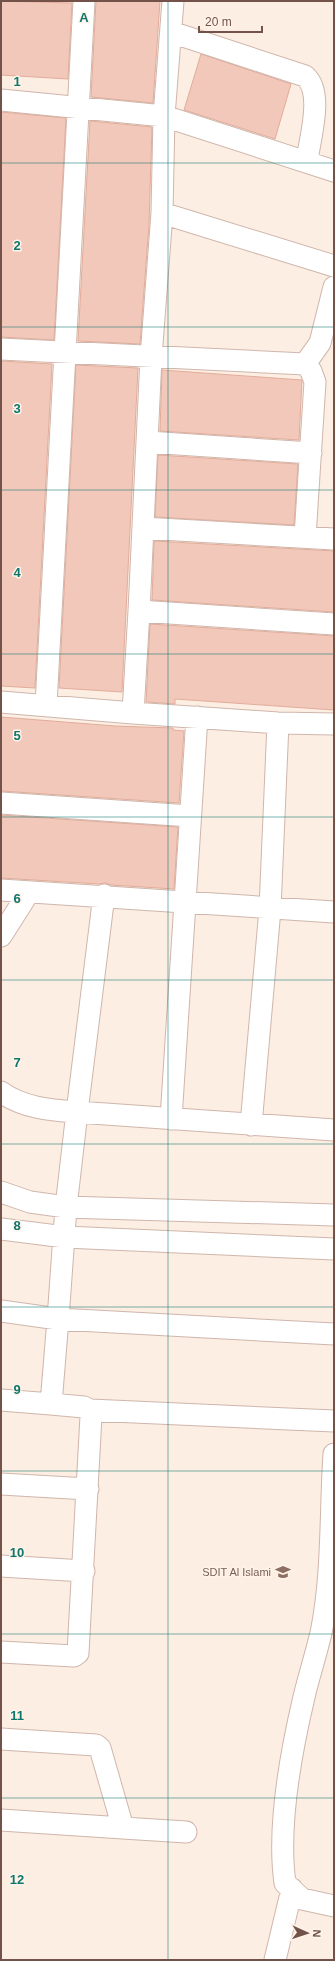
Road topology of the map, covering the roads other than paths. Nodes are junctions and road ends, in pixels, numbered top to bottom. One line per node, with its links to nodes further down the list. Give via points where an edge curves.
1 (84, 1): 5 (street)
2 (173, 1): 3 (street)
3 (171, 32): 6 (street); 7 (street, via 304,76 311,82 315,106)
4 (1, 100): 5 (street)
5 (79, 106): 6 (street); 14 (street)
6 (164, 116): 7 (street); 9 (street)
7 (307, 160): 8 (street)
8 (334, 170)
9 (162, 213): 10 (street); 15 (street)
10 (334, 266)
11 (334, 287): 12 (street)
12 (327, 346): 16 (street)
13 (1, 349): 14 (street)
14 (64, 353): 15 (street); 25 (street)
15 (151, 357): 16 (street); 17 (street)
16 (305, 364): 18 (street, via 315,382)
17 (148, 442): 18 (street); 19 (street)
18 (311, 453): 20 (street)
19 (143, 528): 20 (street); 22 (street)
20 (305, 536): 21 (street)
21 (334, 539)
22 (139, 611): 23 (street); 26 (street)
23 (334, 624)
24 (1, 702): 25 (street)
25 (46, 705): 26 (street)
26 (133, 713): 27 (street)
27 (196, 717): 28 (street); 31 (street)
28 (278, 723): 29 (street); 36 (street)
29 (334, 724)
30 (1, 803): 31 (street)
31 (190, 816): 35 (street)
32 (1, 890): 33 (street)
33 (29, 892): 34 (street); 38 (street)
34 (104, 895): 35 (street); 40 (street)
35 (186, 901): 36 (street); 41 (street)
36 (270, 908): 37 (street); 42 (street)
37 (334, 912)
38 (1, 936)
39 (1, 1092): 40 (street, via 32,1106)
40 (77, 1112): 41 (street); 45 (street)
41 (171, 1119): 42 (street)
42 (251, 1125): 43 (street)
43 (334, 1130)
44 (1, 1192): 45 (street, via 30,1202)
45 (66, 1207): 46 (street); 48 (street)
46 (334, 1215)
47 (1, 1229): 48 (street)
48 (65, 1237): 49 (street); 51 (street)
49 (334, 1249)
50 (1, 1312): 51 (street)
51 (58, 1319): 52 (street); 54 (street)
52 (334, 1334)
53 (1, 1400): 54 (street)
54 (51, 1404): 55 (street, via 84,1407)
55 (90, 1410): 56 (street); 60 (street)
56 (334, 1422)
57 (334, 1454): 58 (street)
58 (333, 1476): 68 (street, via 331,1545 325,1608 289,1773 282,1862 285,1884)
59 (1, 1484): 60 (street)
60 (88, 1489): 62 (street)
61 (1, 1566): 62 (street)
62 (84, 1571): 63 (street, via 77,1656)
63 (1, 1652)
64 (1, 1738): 66 (street, via 96,1745 100,1748)
65 (1, 1820): 66 (street)
66 (123, 1828): 67 (street)
67 (186, 1832)
68 (292, 1889): 69 (street, via 302,1899); 70 (street)
69 (334, 1906)
70 (275, 1960)

